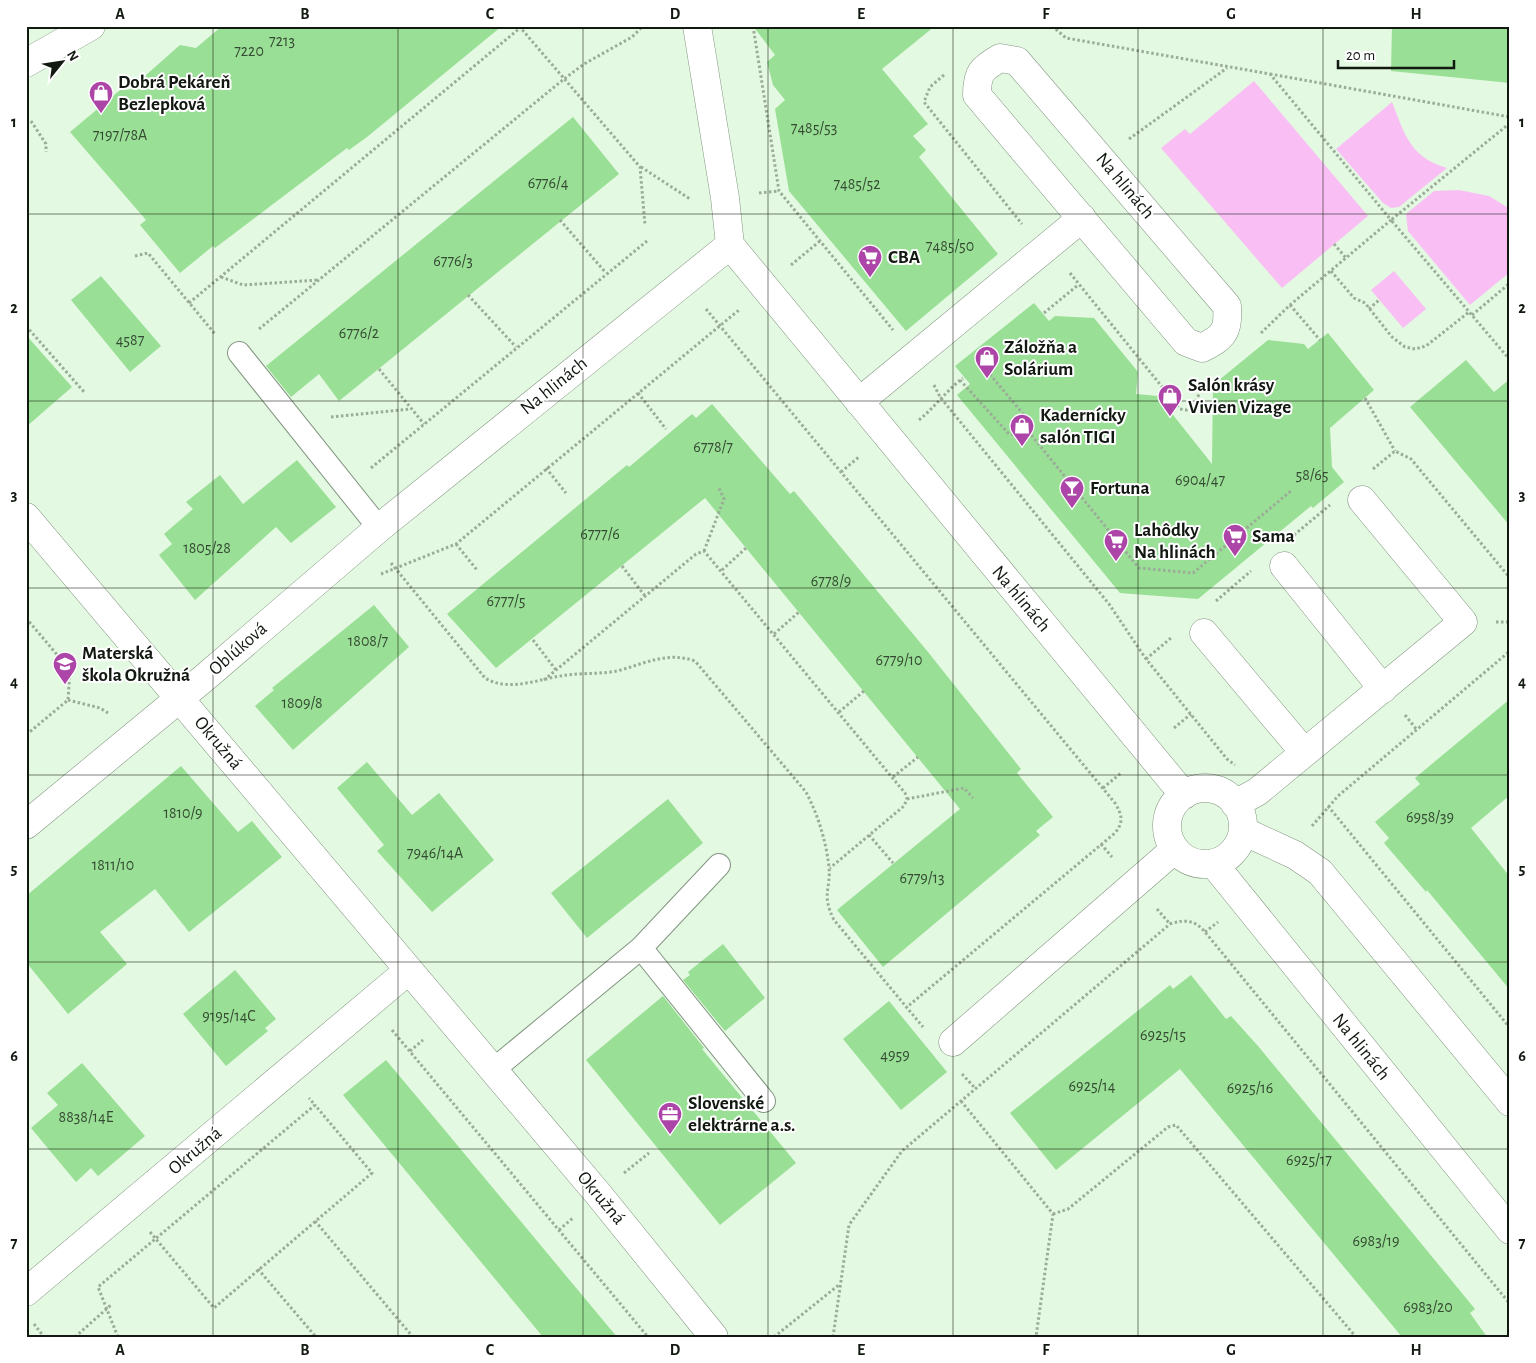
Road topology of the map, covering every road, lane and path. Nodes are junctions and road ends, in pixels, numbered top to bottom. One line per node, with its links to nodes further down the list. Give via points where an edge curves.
1 (91, 26): 7 (street)
2 (697, 26): 27 (street)
3 (753, 26): 17 (path)
4 (1052, 26): 8 (path, via 1066,38)
5 (520, 27): 10 (path); 32 (path)
6 (641, 28): 10 (path, via 632,37)
7 (26, 63)
8 (1228, 68): 9 (path); 15 (path)
9 (1270, 74): 11 (path); 22 (path)
10 (564, 79): 16 (path); 33 (path)
11 (1510, 117)
12 (32, 121): 14 (path, via 46,144)
13 (1510, 123): 22 (path)
14 (46, 152)
15 (1102, 158): 20 (street, Na hlinách, via 1017,61 1000,58 985,66 977,78 977,95); 20 (street, Na hlinách, via 1227,306 1228,323 1220,339 1202,348 1186,342)
16 (640, 167): 19 (path, via 687,199); 23 (path)
17 (779, 191): 18 (path); 25 (path)
18 (755, 193)
19 (695, 199)
20 (1082, 218): 60 (street)
21 (560, 220): 31 (path)
22 (1392, 220): 29 (path); 43 (path)
23 (645, 225)
24 (647, 241): 31 (path)
25 (820, 241): 35 (path); 47 (path)
26 (1334, 244): 29 (path)
27 (730, 245): 35 (street, Na hlinách); 74 (street, Na hlinách)
28 (135, 256): 38 (path, via 148,253)
29 (1346, 258): 30 (path)
30 (1331, 270): 40 (path); 41 (path, via 1354,298)
31 (606, 273): 51 (path)
32 (220, 277): 33 (path, via 243,285); 38 (path)
33 (318, 280): 46 (path)
34 (1510, 283): 43 (path)
35 (765, 288): 45 (path); 60 (street, Na hlinách)
36 (468, 296): 51 (path)
37 (1379, 300): 41 (path)
38 (189, 303): 48 (path)
39 (702, 304): 45 (path)
40 (1290, 305): 49 (path); 50 (path)
41 (1369, 309): 43 (path, via 1392,337 1405,347 1415,349 1437,339)
42 (1044, 313): 56 (path, via 1078,285 1180,409 1194,406)
43 (1470, 313): 54 (path)
44 (26, 326): 57 (path)
45 (720, 326): 58 (path); 122 (path, via 1121,813 1121,825 1115,834 907,1007 834,920 826,896)
46 (258, 329)
47 (896, 334)
48 (218, 338)
49 (1255, 338)
50 (1320, 340)
51 (516, 347): 63 (path)
52 (239, 353): 62 (lane)
53 (977, 359): 65 (path, via 1024,415)
54 (1510, 360)
55 (378, 369): 61 (path)
56 (1206, 377)
57 (85, 393)
58 (638, 393): 64 (path); 68 (path)
59 (1365, 398): 66 (path)
60 (860, 402): 109 (street, Na hlinách)
61 (410, 409): 62 (path); 63 (path)
62 (290, 418): 74 (lane)
63 (424, 424): 67 (path)
64 (666, 429)
65 (1032, 436): 70 (path, via 1139,568 1193,573); 95 (path, via 1009,434 962,379 940,397 1109,604)
66 (1395, 450): 71 (path); 85 (path, via 1411,459)
67 (370, 468)
68 (546, 468): 72 (path); 75 (path)
69 (718, 486): 77 (path, via 724,499)
70 (1292, 490)
71 (1355, 491): 78 (path); 98 (street, via 1463,622)
72 (566, 493)
73 (26, 517): 100 (street, Okružná)
74 (379, 528): 100 (street, Oblúková)
75 (456, 544): 80 (path); 81 (path)
76 (746, 548): 82 (path)
77 (704, 551): 82 (path); 86 (path, via 696,554)
78 (1286, 553): 98 (street)
79 (622, 566): 86 (path)
80 (396, 569): 84 (path); 97 (path, via 485,678 494,684)
81 (476, 570)
82 (722, 570): 91 (path)
83 (1252, 570): 87 (path)
84 (379, 575)
85 (1510, 578)
86 (646, 596): 96 (path)
87 (1215, 601)
88 (799, 612): 91 (path)
89 (26, 618): 101 (path, via 70,670)
90 (1204, 633): 105 (street)
91 (774, 634): 102 (path)
92 (1173, 636): 95 (path)
93 (533, 640): 96 (path)
94 (1510, 651): 113 (path)
95 (1146, 659): 108 (path, via 1227,759 1239,767 1249,765)
96 (556, 670): 97 (path)
97 (544, 680): 122 (path, via 564,675 605,673 665,656 682,656 695,661 806,792 819,823)
98 (1383, 689): 105 (street)
99 (864, 691): 102 (path)
100 (180, 697): 114 (street, Oblúková); 126 (street, Okružná)
101 (68, 700): 103 (path, via 100,708); 104 (path)
102 (839, 712): 107 (path)
103 (110, 714)
104 (26, 735)
105 (1304, 752): 108 (street)
106 (918, 757): 107 (path)
107 (893, 777): 111 (path)
108 (1270, 781): 112 (street)
109 (1184, 795): 112 (street, via 1208,788 1222,792); 117 (street, via 1172,808 1167,822)
110 (973, 798): 111 (path, via 964,788)
111 (907, 799): 116 (path, via 904,806)
112 (1235, 804): 115 (street, via 1242,815)
113 (1328, 806): 118 (path); 128 (path)
114 (26, 824)
115 (1243, 830): 118 (street); 121 (street, via 1238,846)
116 (869, 835): 120 (path); 122 (path)
117 (1175, 849): 121 (street, via 1192,861); 129 (street)
118 (1295, 855): 134 (street, via 1320,872)
119 (718, 864): 125 (lane)
120 (893, 864)
121 (1213, 864): 123 (street, Na hlinách)
122 (829, 868)
123 (1243, 901): 124 (path); 140 (street, Na hlinách)
124 (1205, 932): 133 (path, via 1191,921 1170,924); 146 (path)
125 (641, 948): 130 (lane); 132 (lane)
126 (409, 970): 130 (street, Okružná); 144 (street, Okružná)
127 (385, 1028): 152 (path, via 391,1030 410,1051)
128 (1510, 1028)
129 (953, 1042)
130 (493, 1070): 153 (street, Okružná)
131 (304, 1092): 135 (path)
132 (764, 1101)
133 (960, 1101): 138 (path); 143 (path, via 902,1151 853,1217 849,1224)
134 (1510, 1102)
135 (315, 1105): 139 (path, via 372,1173); 141 (path)
136 (649, 1153): 137 (path)
137 (618, 1179)
138 (1053, 1214): 156 (path); 157 (path, via 1068,1210 1168,1127 1176,1125)
139 (315, 1221): 142 (path); 151 (path)
140 (1510, 1230)
141 (156, 1239): 142 (path, via 214,1308); 147 (path, via 98,1287)
142 (258, 1269): 150 (path)
143 (841, 1284): 154 (path); 155 (path)
144 (26, 1292)
145 (112, 1304): 147 (path)
146 (1510, 1304)
147 (107, 1308): 148 (path); 149 (path)
148 (75, 1337)
149 (118, 1337)
150 (316, 1337)
151 (412, 1337)
152 (648, 1337)
153 (714, 1337)
154 (774, 1337)
155 (834, 1337)
156 (1036, 1337)
157 (1356, 1337)

